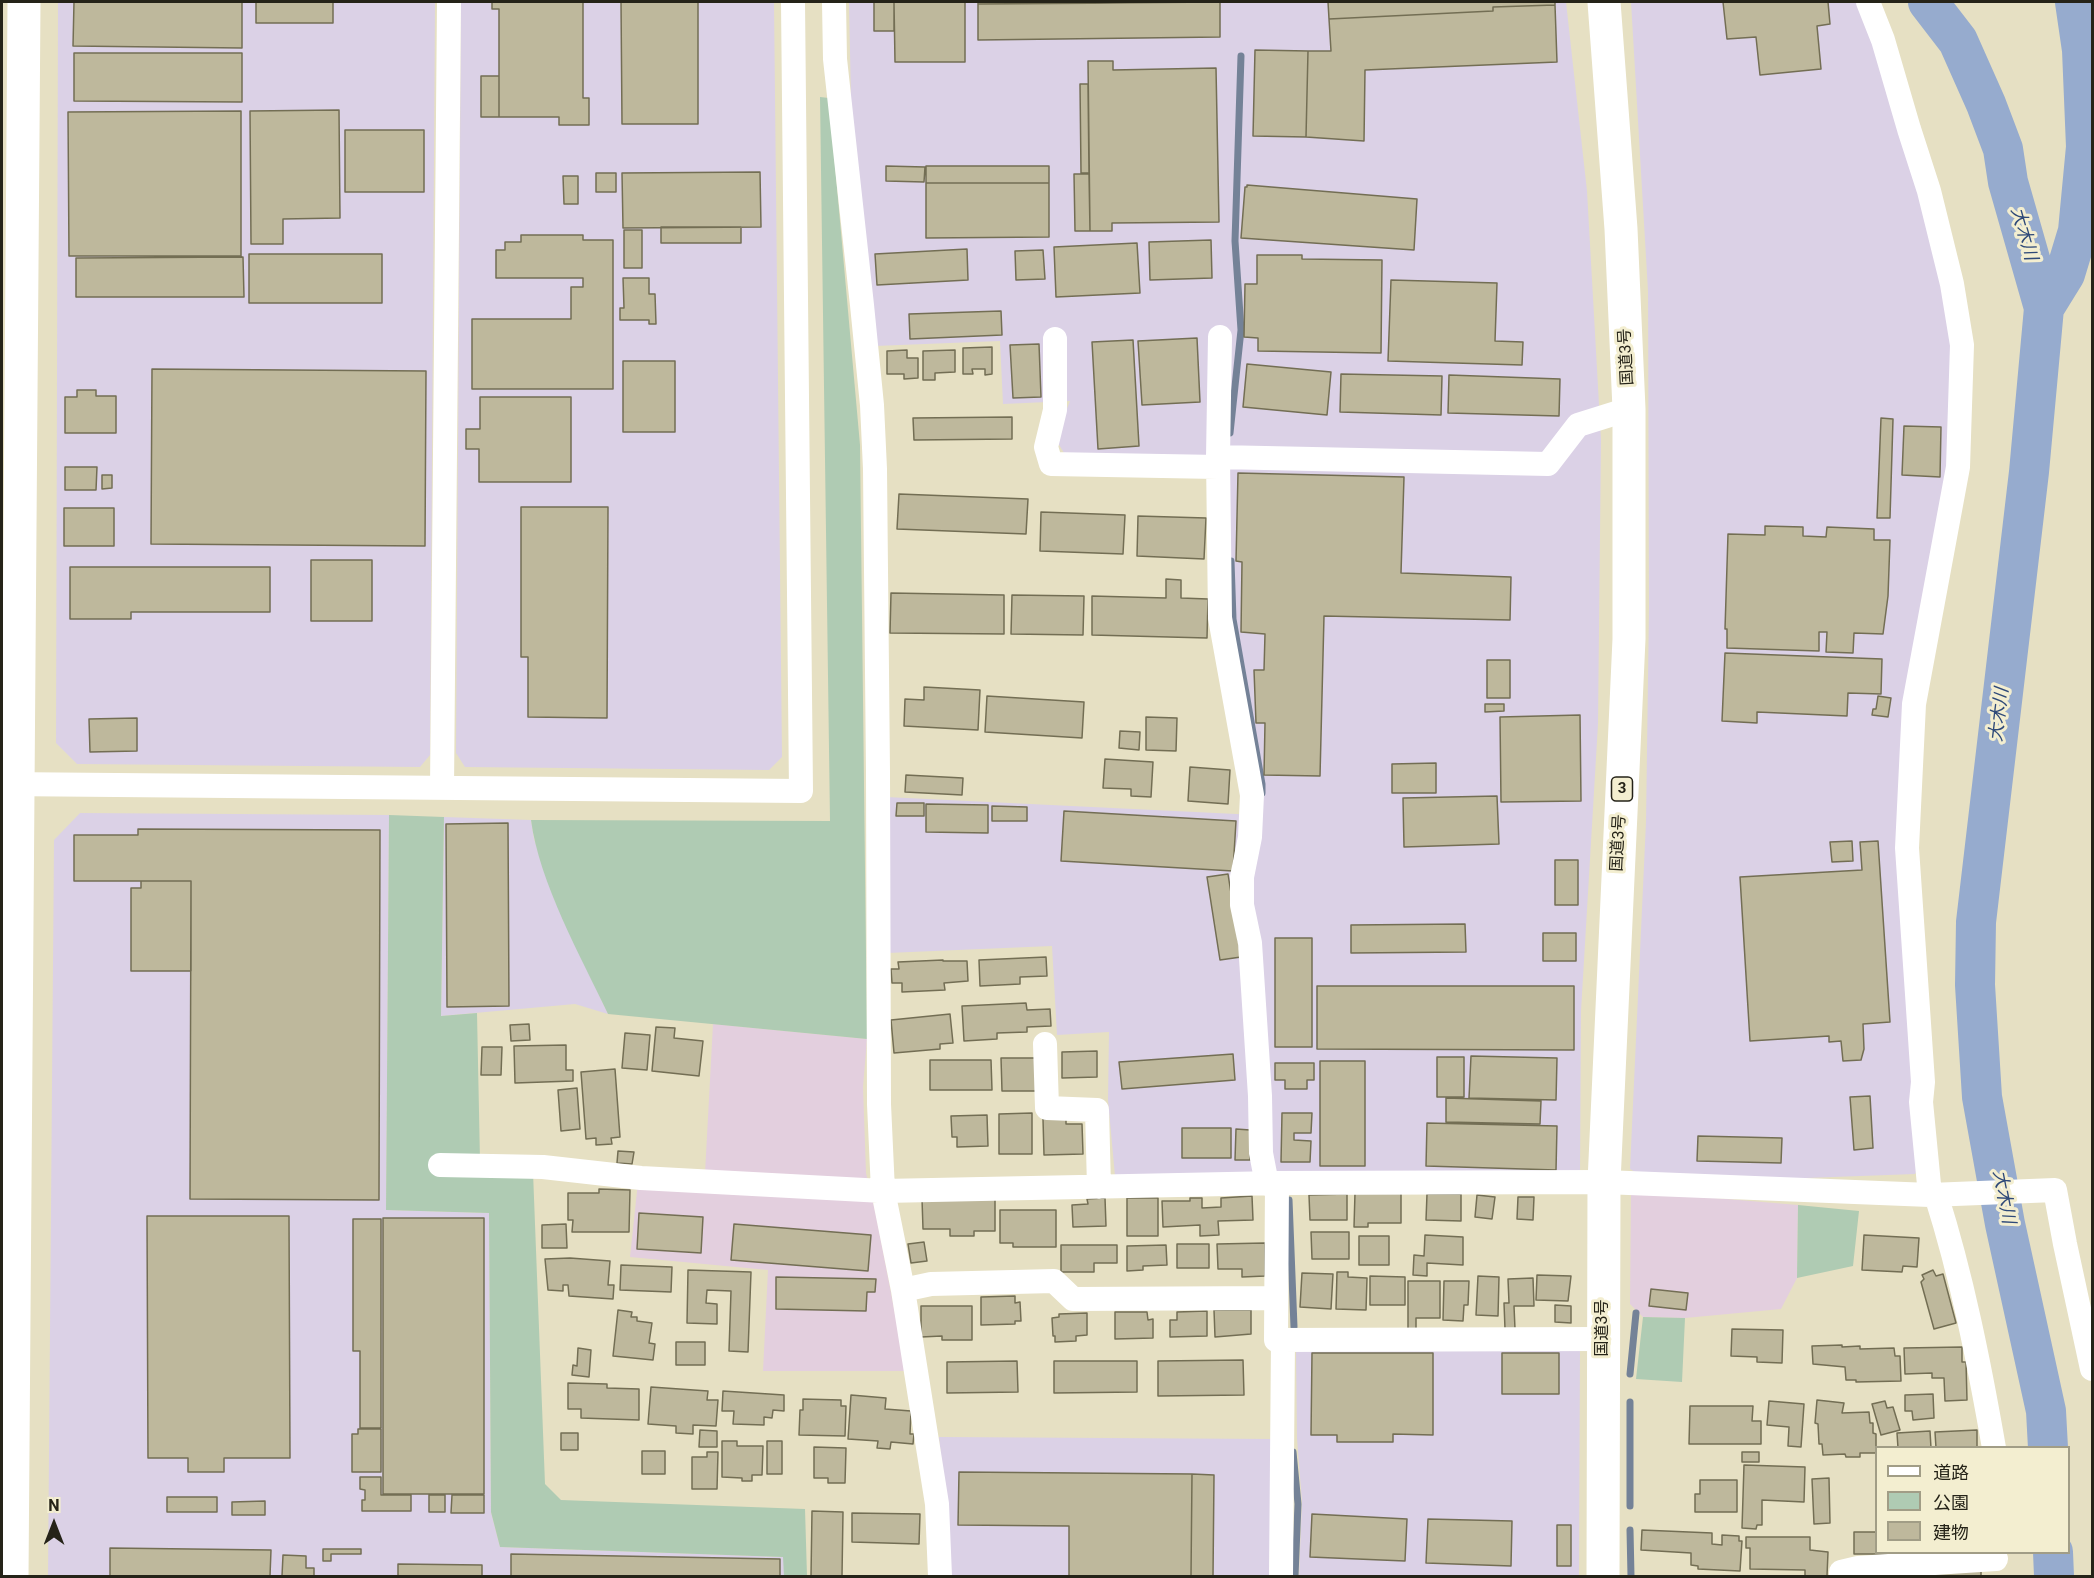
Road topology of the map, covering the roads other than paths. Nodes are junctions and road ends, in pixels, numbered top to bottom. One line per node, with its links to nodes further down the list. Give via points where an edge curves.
1 (24, 2): 11 (main road)
2 (449, 2): 12 (street)
3 (793, 2): 12 (street, via 801,791)
4 (834, 2): 18 (street, via 835,59 865,327 875,469)
5 (1604, 2): 9 (main road, 国道3号 / 3, via 1621,229)
6 (1868, 2): 19 (street, via 1929,190 1962,345 1958,467 1914,704 1907,848 1923,1082 1921,1102)
7 (1220, 337): 10 (street)
8 (1055, 339): 10 (street, via 1055,410 1046,447 1051,464)
9 (1629, 409): 10 (street, via 1578,425 1548,464); 15 (main road, 国道3号 / 3, via 1629,639)
10 (1218, 462): 16 (street, via 1220,618 1252,795 1242,905 1250,943 1261,1153)
11 (9, 784): 12 (street); 27 (main road)
12 (442, 788)
13 (1045, 1044): 17 (street, via 1047,1108 1097,1110)
14 (440, 1165): 18 (street, via 543,1167 641,1178)
15 (1604, 1182): 16 (street); 19 (street); 22 (main road, 国道3号 / 3)
16 (1272, 1183): 17 (street); 21 (street)
17 (1099, 1186): 18 (street)
18 (883, 1191): 20 (street)
19 (1933, 1195): 24 (street, via 2055,1190); 25 (street, via 1953,1251)
20 (903, 1290): 21 (street, via 931,1284 1054,1281 1073,1299); 28 (street, via 937,1504)
21 (1275, 1298): 23 (street, via 1275,1340)
22 (1603, 1339): 23 (street); 30 (main road, 国道3号 / 3)
23 (1282, 1340): 29 (street)
24 (2092, 1363)
25 (1994, 1446)
26 (1996, 1563): 31 (street, via 1858,1568 1841,1572)
27 (12, 1576)
28 (940, 1576)
29 (1281, 1576)
30 (1603, 1576)
31 (1841, 1576)

